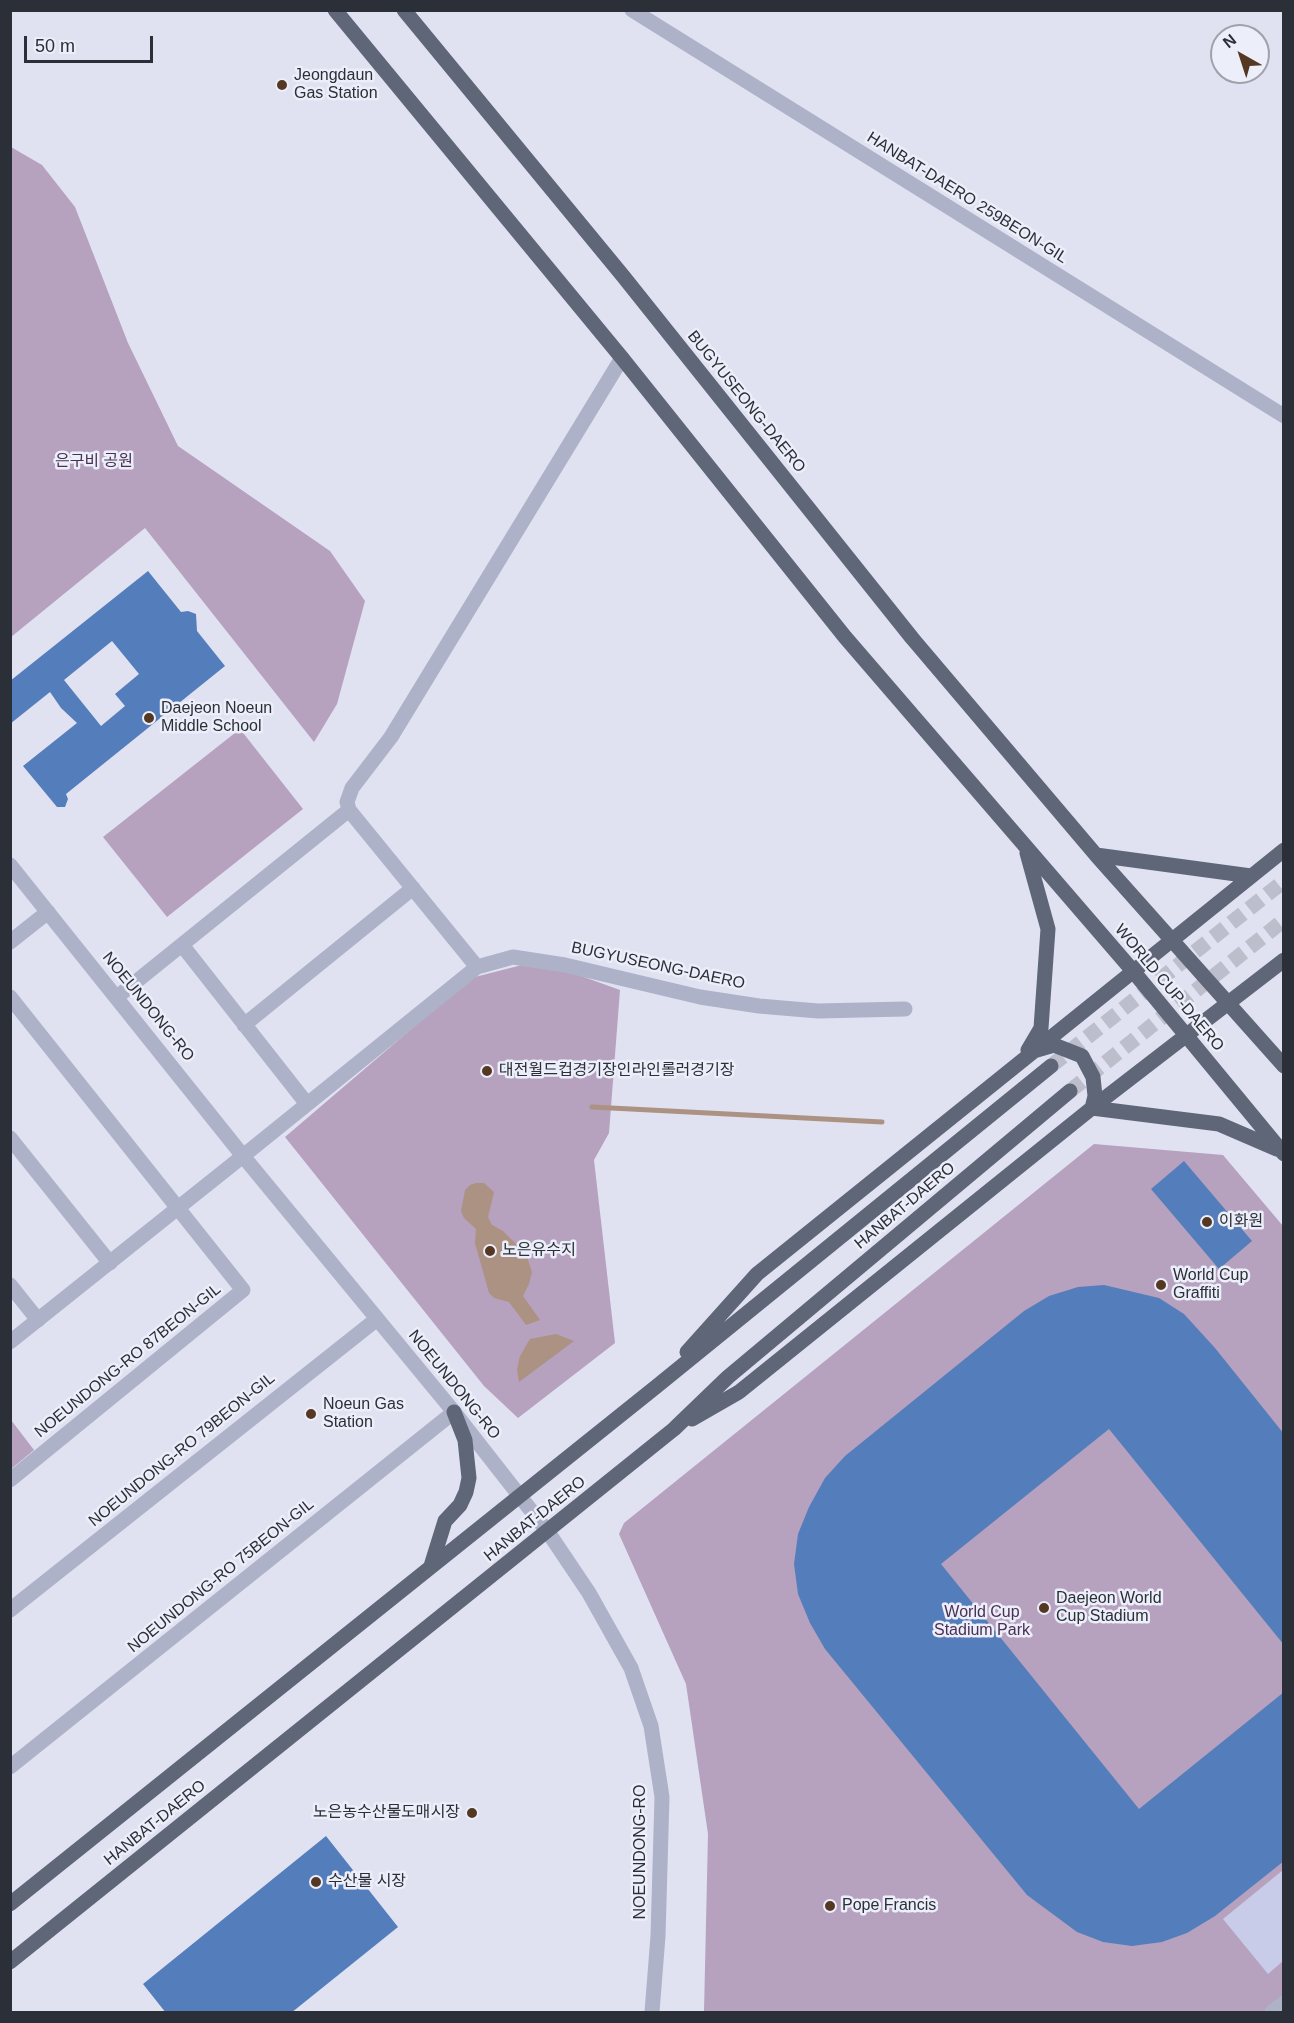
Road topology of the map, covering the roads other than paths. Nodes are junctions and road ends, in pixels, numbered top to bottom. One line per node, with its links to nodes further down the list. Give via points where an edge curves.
1 (335, 10): 4 (main road)
2 (404, 10): 7 (main road, BUGYUSEONG-DAERO, via 912,638)
3 (632, 10): 5 (street, HANBAT-DAERO 259BEON-GIL)
4 (622, 358): 6 (street, via 392,736 352,788 347,802); 8 (main road, via 845,636)
5 (1284, 416)
6 (349, 810): 13 (street); 17 (street)
7 (1063, 814): 10 (main road, WORLD CUP-DAERO)
8 (1025, 847): 20 (main road, WORLD CUP-DAERO); 28 (main road, via 1047,929 1041,1028)
9 (1284, 850): 12 (main road)
10 (1096, 855): 12 (main road); 15 (main road, WORLD CUP-DAERO)
11 (10, 865): 14 (street, NOEUNDONG-RO)
12 (1251, 876): 15 (main road)
13 (413, 888): 19 (street); 25 (street)
14 (48, 912): 16 (street); 22 (street, NOEUNDONG-RO)
15 (1172, 940): 20 (main road); 23 (main road, WORLD CUP-DAERO)
16 (10, 942)
17 (182, 945): 22 (street); 25 (street)
18 (1284, 960): 23 (main road)
19 (477, 967): 24 (street, BUGYUSEONG-DAERO, via 513,957 565,964 700,997 759,1006 818,1011); 32 (street)
20 (1133, 971): 26 (main road, WORLD CUP-DAERO); 27 (main road)
21 (10, 997): 37 (street, NOEUNDONG-RO 87BEON-GIL)
22 (117, 997): 36 (street, NOEUNDONG-RO)
23 (1228, 1002): 26 (main road); 30 (main road, WORLD CUP-DAERO)
24 (905, 1009)
25 (244, 1025): 32 (street)
26 (1186, 1034): 33 (main road); 35 (main road, WORLD CUP-DAERO)
27 (1034, 1051): 28 (main road); 33 (main road, via 1054,1045 1082,1056 1092,1077)
28 (1018, 1064): 43 (main road, via 757,1274)
29 (1051, 1066): 43 (main road, HANBAT-DAERO)
30 (1284, 1066)
31 (1070, 1091): 45 (main road, HANBAT-DAERO, via 728,1377)
32 (307, 1104): 36 (street)
33 (1092, 1108): 35 (main road, via 1219,1124); 45 (main road, via 739,1392)
34 (10, 1138): 38 (street)
35 (1283, 1153)
36 (243, 1156): 37 (street); 40 (street, NOEUNDONG-RO)
37 (178, 1208): 38 (street); 46 (street, NOEUNDONG-RO 87BEON-GIL, via 243,1290)
38 (110, 1263): 41 (street)
39 (10, 1285): 41 (street)
40 (377, 1319): 44 (street, NOEUNDONG-RO); 50 (street, NOEUNDONG-RO 79BEON-GIL)
41 (38, 1320): 42 (street)
42 (10, 1342)
43 (657, 1386): 47 (main road, HANBAT-DAERO)
44 (454, 1412): 47 (street, NOEUNDONG-RO); 49 (main road, via 465,1440 469,1478 460,1505 446,1521); 51 (street, NOEUNDONG-RO 75BEON-GIL)
45 (674, 1429): 48 (main road, HANBAT-DAERO)
46 (10, 1480)
47 (519, 1496): 48 (street, NOEUNDONG-RO); 49 (main road, HANBAT-DAERO)
48 (548, 1532): 53 (main road, HANBAT-DAERO); 55 (street, NOEUNDONG-RO, via 589,1593 631,1668 651,1726 662,1797)
49 (430, 1567): 52 (main road, HANBAT-DAERO)
50 (10, 1610)
51 (10, 1767)
52 (10, 1904)
53 (10, 1962)
54 (1284, 2003): 56 (street)
55 (652, 2013)
56 (1272, 2013)

